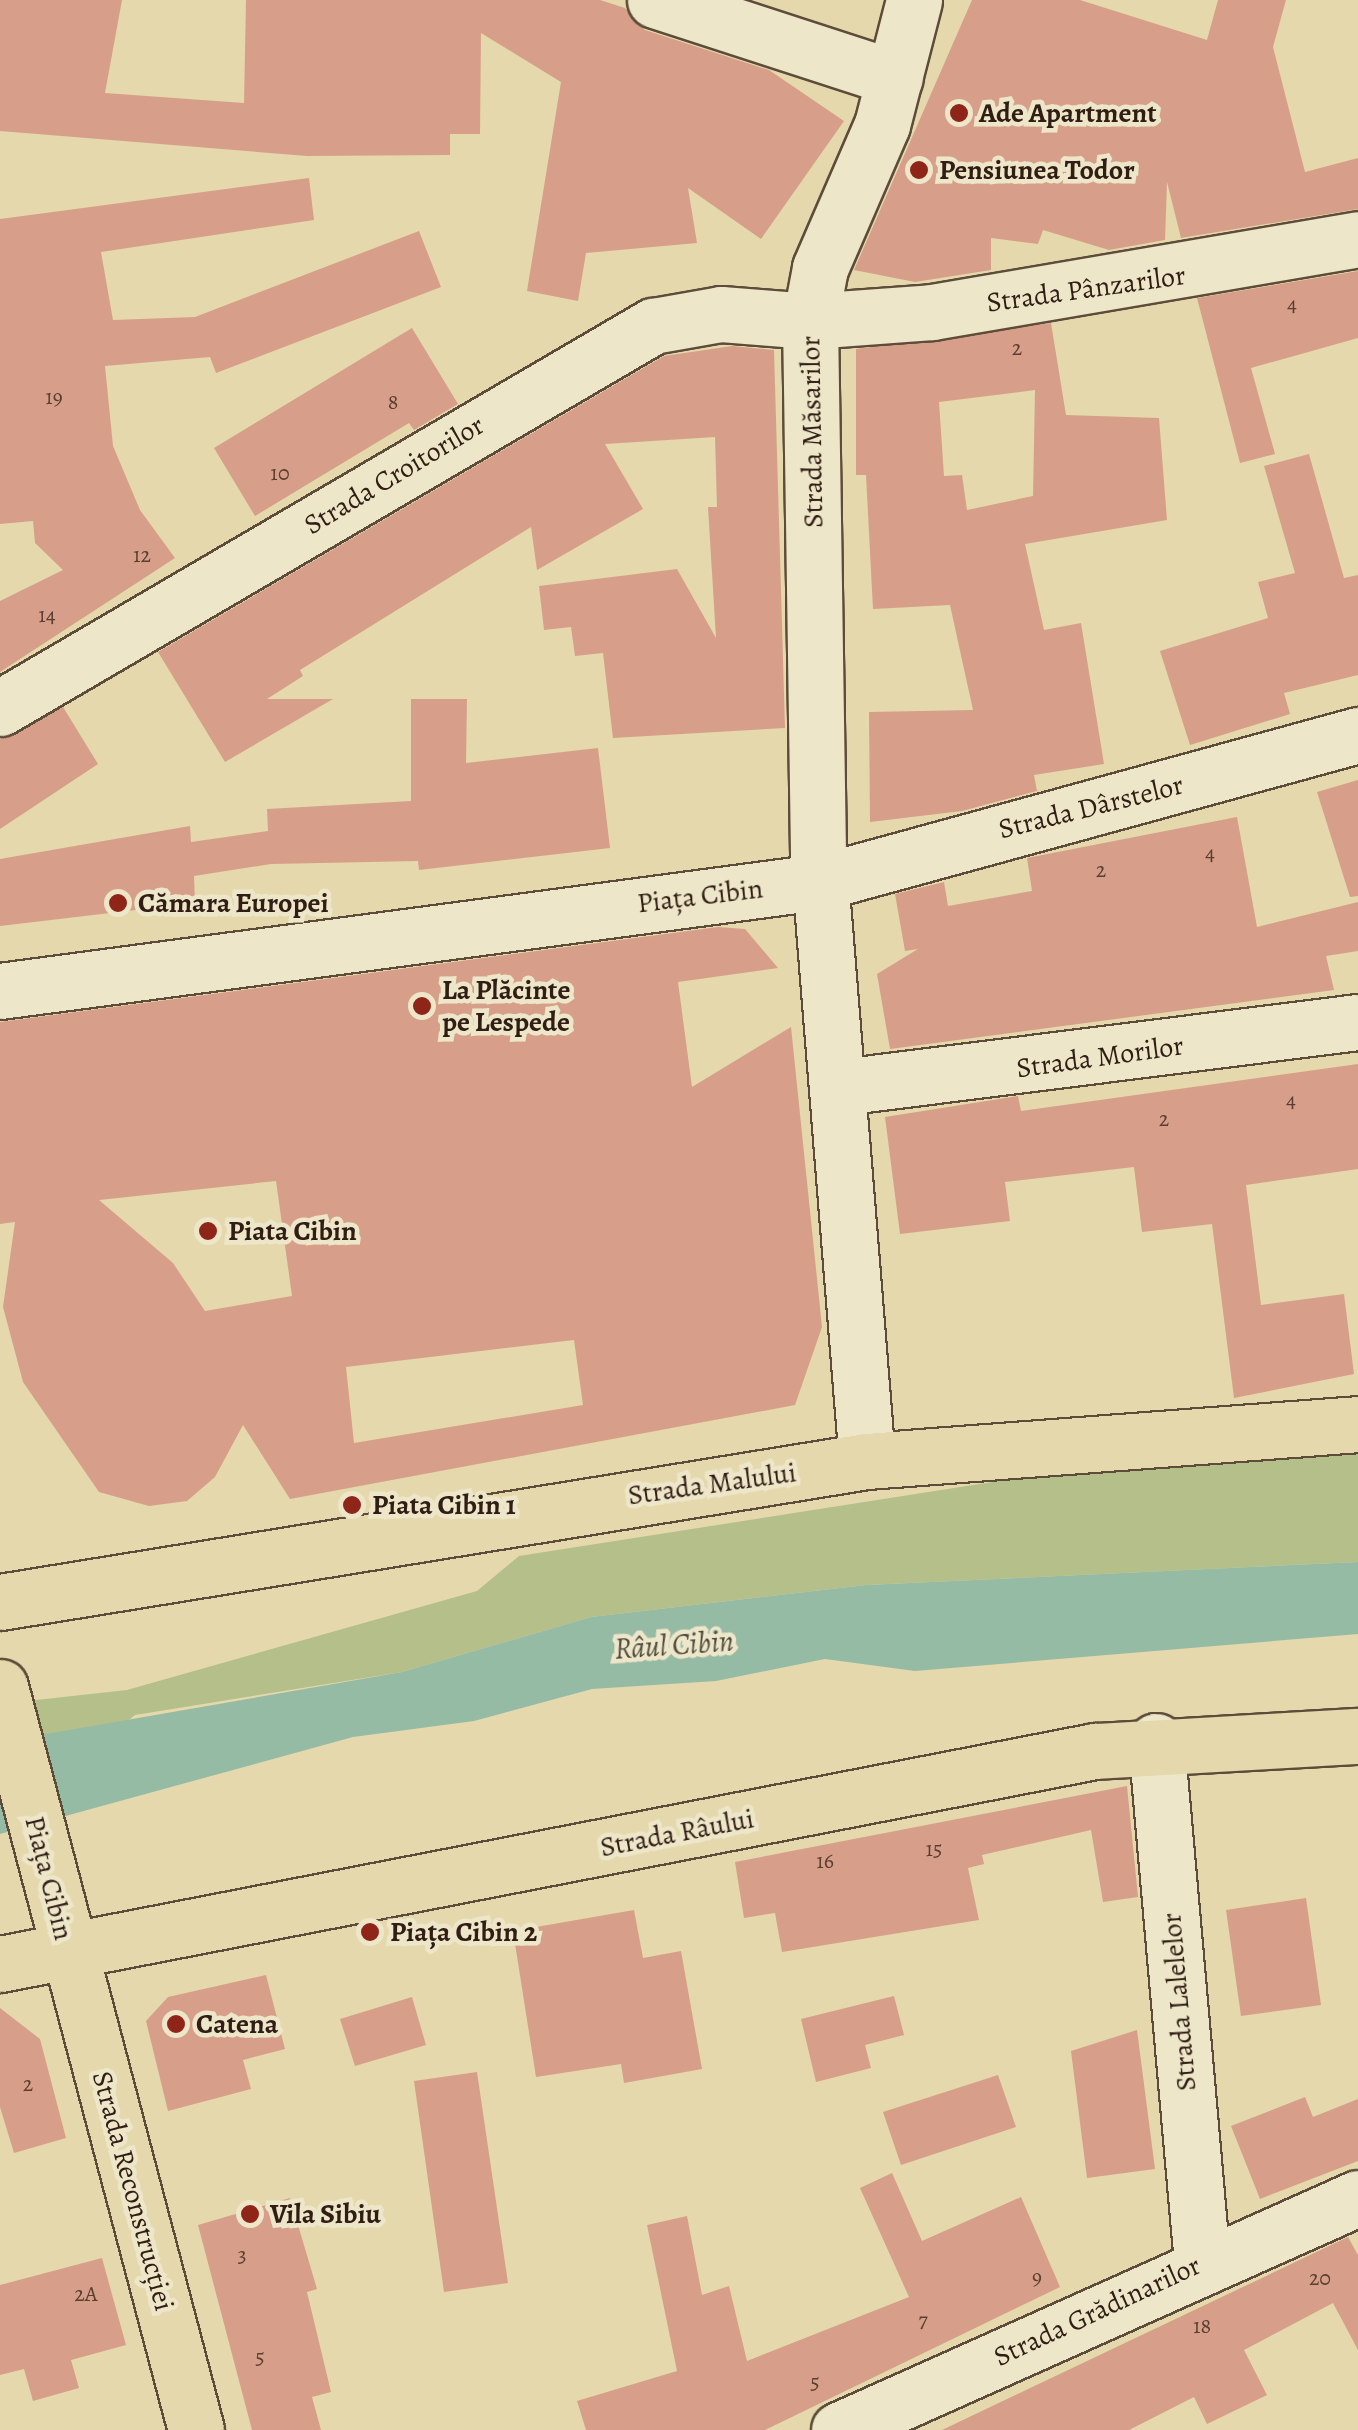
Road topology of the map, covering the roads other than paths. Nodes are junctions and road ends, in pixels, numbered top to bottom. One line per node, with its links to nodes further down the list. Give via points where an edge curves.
1 (655, 0): 3 (street)
2 (914, 0): 3 (street, Strada Măsarilor)
3 (895, 78): 5 (street, Strada Măsarilor, via 868,166 820,268)
4 (1358, 238): 5 (street, Strada Pânzarilor, via 1114,286)
5 (810, 321): 6 (street, Strada Croitorilor, via 721,314 617,342); 8 (street, Strada Măsarilor)
6 (0, 708)
7 (1358, 734): 8 (street, Strada Dârstelor)
8 (825, 882): 9 (street, Piața Cibin); 11 (street)
9 (0, 990)
10 (1358, 1022): 11 (street, Strada Morilor)
11 (841, 1087): 13 (street)
12 (1358, 1424): 13 (main road, Strada Malului)
13 (867, 1460): 14 (main road, Strada Malului)
14 (0, 1602)
15 (0, 1687): 18 (main road, Piața Cibin)
16 (1358, 1736): 17 (main road, Strada Râului)
17 (1156, 1741): 18 (main road, Strada Râului); 21 (street, Strada Lalelelor)
18 (67, 1954): 19 (main road, Strada Râului); 22 (main road, Strada Reconstrucției)
19 (0, 1964)
20 (1358, 2198): 21 (street, Strada Grădinarilor)
21 (1202, 2263): 23 (street, Strada Grădinarilor)
22 (196, 2430)
23 (839, 2430)

